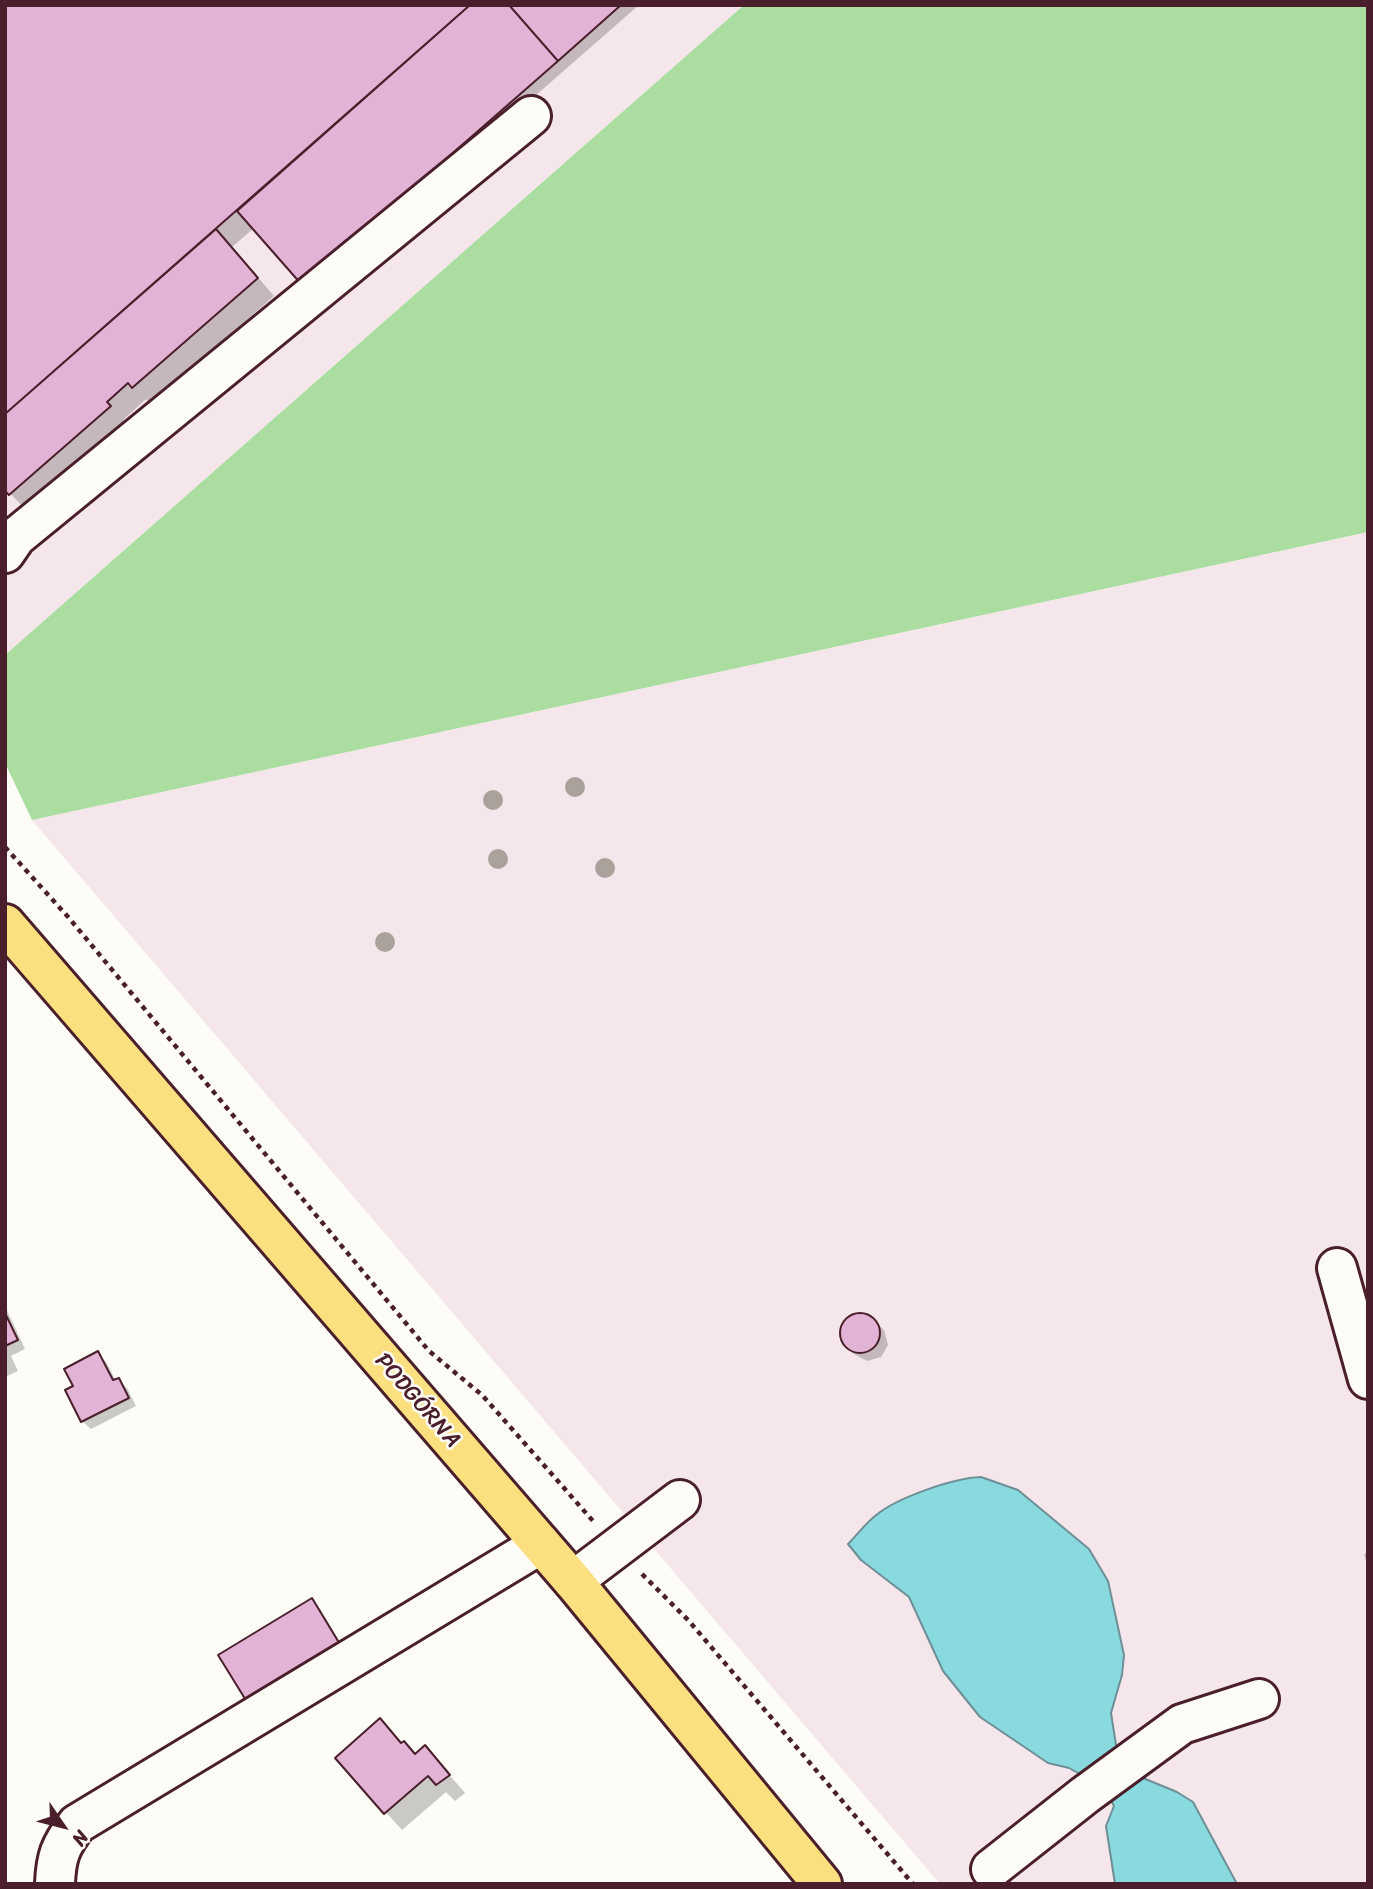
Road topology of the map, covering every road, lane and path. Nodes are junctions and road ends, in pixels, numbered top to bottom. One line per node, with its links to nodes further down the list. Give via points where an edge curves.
1 (531, 116): 2 (street)
2 (9, 538)
3 (5, 847): 9 (path, via 429,1351 482,1395)
4 (5, 924): 8 (main road, PODGÓRNA)
5 (1337, 1268): 6 (street)
6 (1368, 1379)
7 (680, 1500): 9 (street)
8 (541, 1544): 10 (main road, PODGÓRNA); 13 (street, via 77,1824 62,1844)
9 (616, 1548): 10 (street); 15 (path, via 689,1621)
10 (573, 1581): 14 (main road, PODGÓRNA)
11 (1259, 1699): 12 (street, via 1182,1724)
12 (991, 1869)
13 (55, 1884)
14 (821, 1884)
15 (913, 1884)

